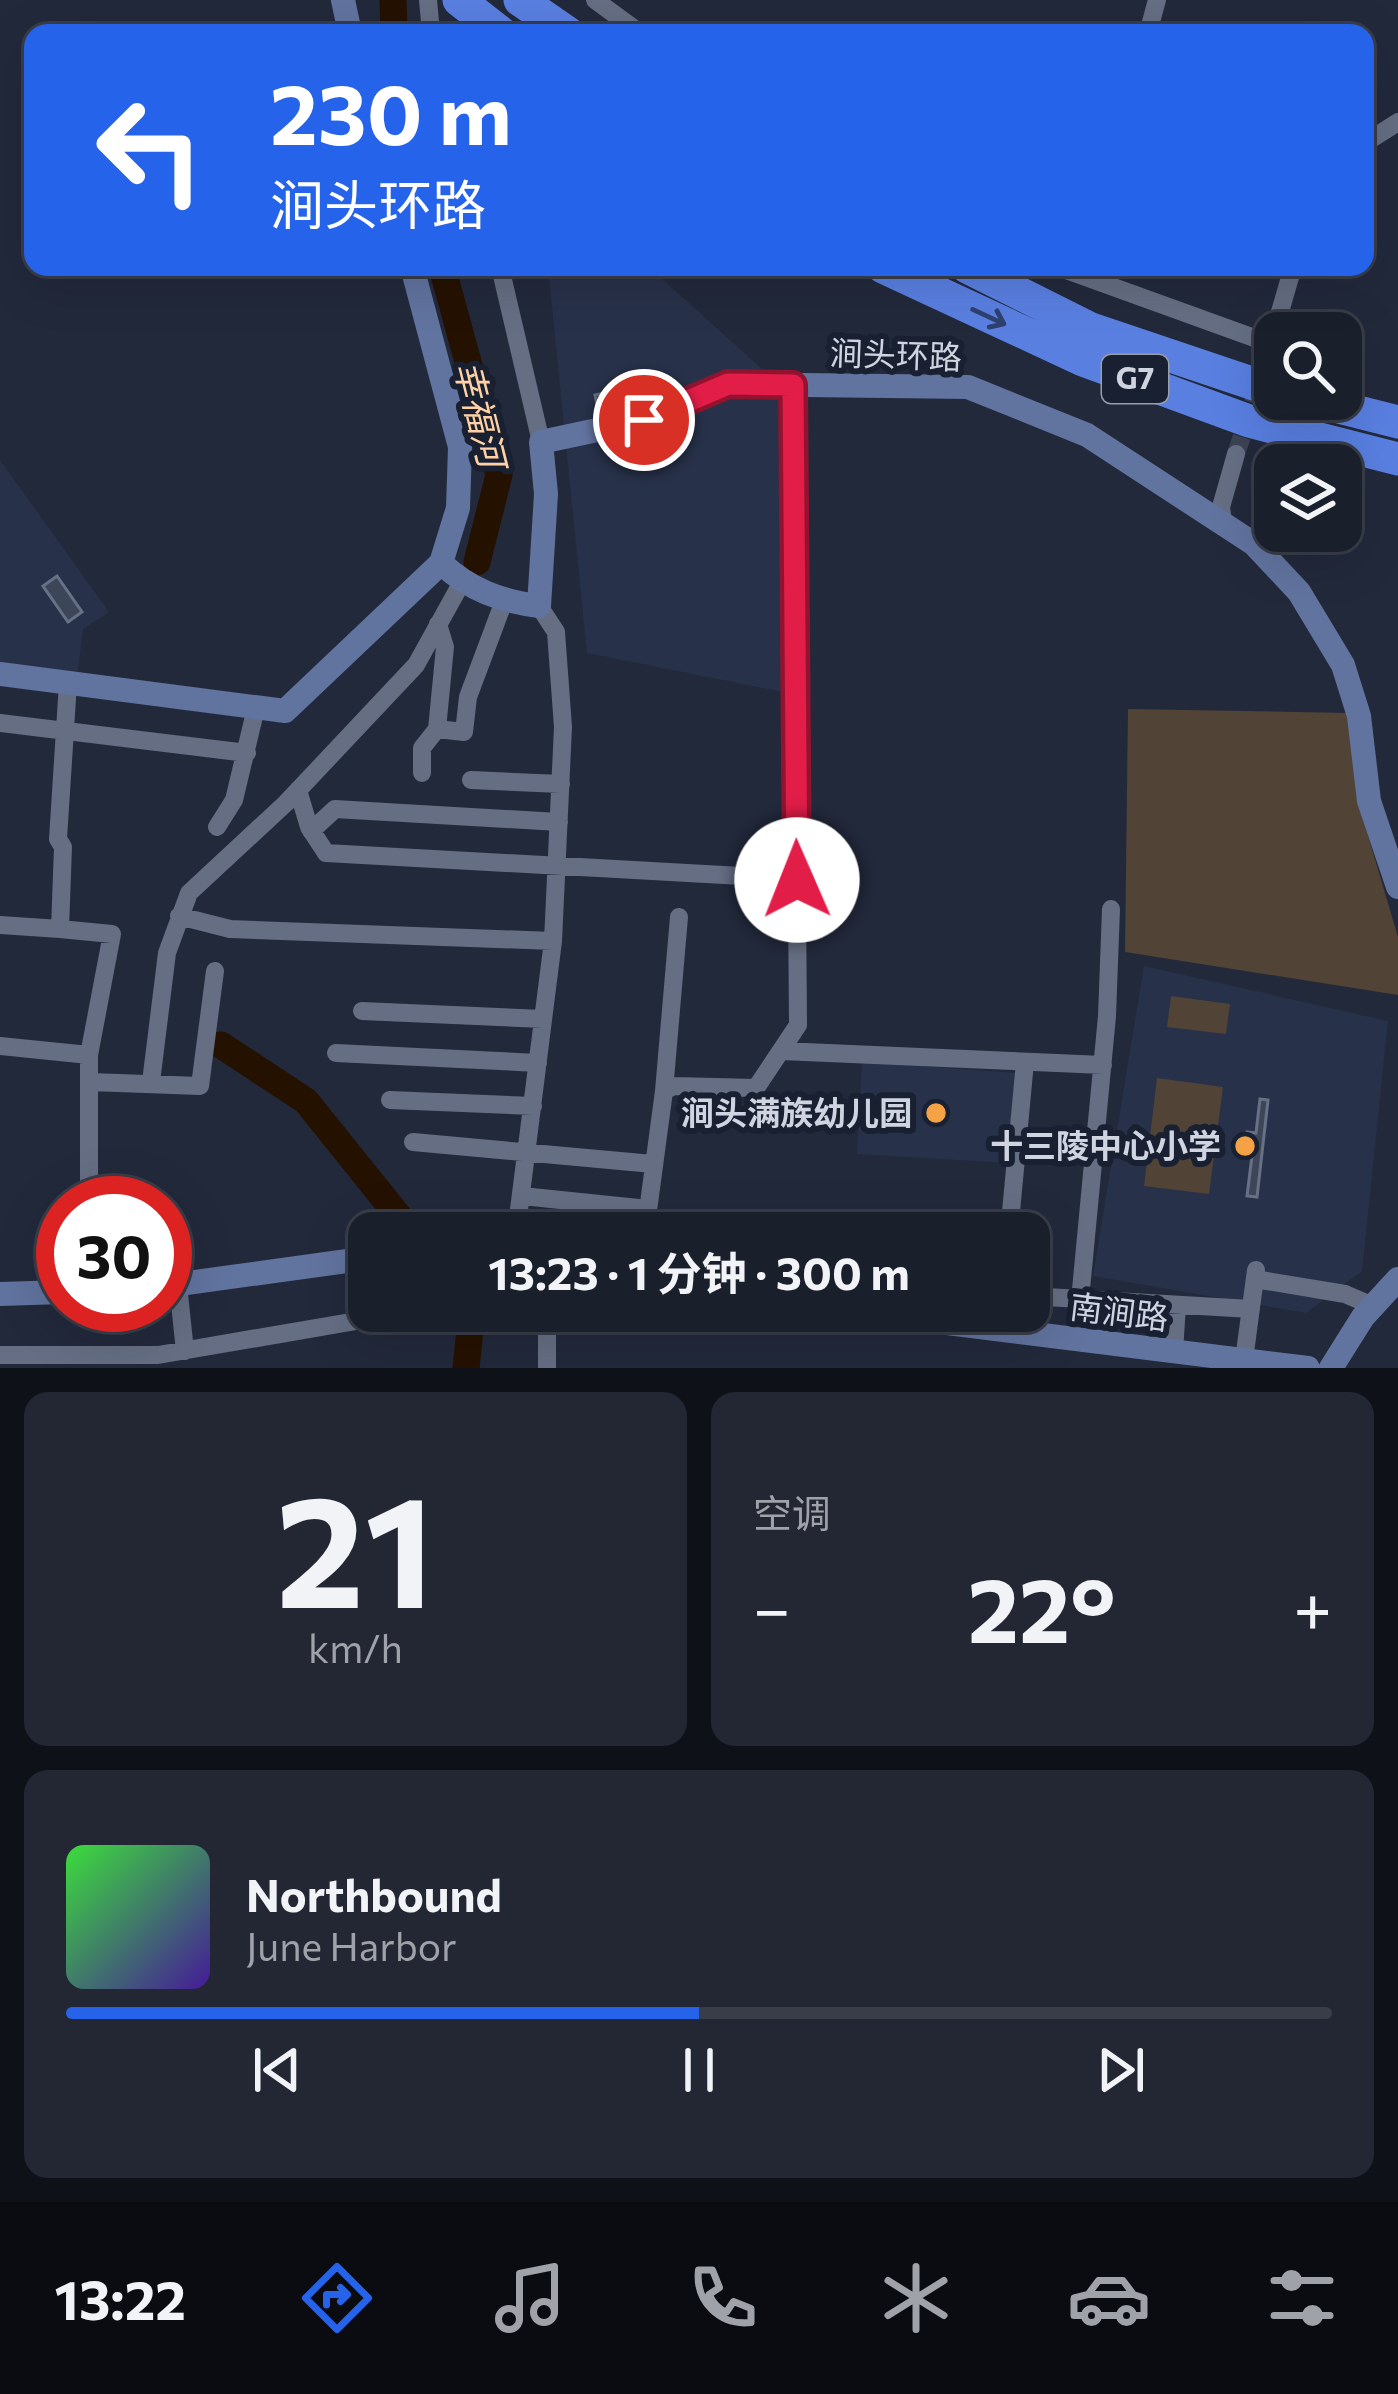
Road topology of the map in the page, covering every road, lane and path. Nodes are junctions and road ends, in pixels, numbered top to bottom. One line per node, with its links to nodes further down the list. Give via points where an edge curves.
1 (520, 0): 5 (highway)
2 (595, 0): 6 (street)
3 (462, 2): 4 (highway)
4 (490, 24)
5 (555, 24)
6 (628, 24)
7 (414, 276): 23 (street, via 460,447 458,508)
8 (502, 276): 19 (street)
9 (903, 276): 21 (highway, G7, one-way to 21, via 1104,368 1250,422)
10 (985, 276): 15 (highway, G7, via 1091,329)
11 (1083, 276): 14 (street)
12 (1290, 276): 13 (street)
13 (1280, 312)
14 (1254, 338)
15 (1254, 378)
16 (793, 385): 19 (street, 涧头环路, via 728,384 644,420); 22 (street, 涧头环路, via 968,387 1088,435); 43 (street)
17 (1362, 413): 18 (highway)
18 (1398, 422)
19 (541, 442): 26 (street)
20 (1236, 454): 22 (street)
21 (1398, 459)
22 (1223, 522): 44 (street, 涧头环路, via 1299,592 1343,665 1359,716 1369,801)
23 (440, 562): 24 (street); 30 (street, via 285,711)
24 (462, 582): 25 (street); 27 (street)
25 (505, 601): 26 (street); 32 (street, via 468,697 464,732)
26 (539, 606): 37 (street, via 556,632)
27 (438, 624): 32 (street, via 445,647); 38 (street, via 416,664)
28 (0, 674): 29 (street)
29 (68, 683): 30 (street); 33 (street)
30 (256, 707): 34 (street)
31 (0, 723): 33 (street)
32 (437, 729): 35 (street, via 422,748)
33 (66, 730): 34 (street); 49 (street)
34 (248, 753): 40 (street)
35 (422, 773)
36 (471, 780): 37 (street)
37 (561, 784): 39 (street)
38 (298, 790): 41 (street); 46 (street, via 189,893)
39 (560, 822): 41 (street, via 335,808); 42 (street)
40 (217, 827)
41 (311, 831): 42 (street, via 326,853)
42 (558, 866): 43 (street); 50 (street)
43 (797, 880): 55 (street, via 798,1025)
44 (1398, 887)
45 (1111, 909): 60 (street)
46 (179, 916): 50 (street, via 230,929); 62 (street)
47 (679, 917): 63 (street)
48 (0, 925): 49 (street)
49 (60, 929): 57 (street, via 112,934)
50 (553, 941): 53 (street)
51 (215, 971): 62 (street, via 200,1086)
52 (362, 1011): 53 (street)
53 (544, 1019): 59 (street)
54 (0, 1046): 57 (street)
55 (782, 1051): 58 (street); 63 (street, via 747,1092)
56 (336, 1053): 59 (street)
57 (89, 1055): 61 (street)
58 (1024, 1062): 60 (street); 74 (street)
59 (538, 1063): 65 (street)
60 (1103, 1065): 81 (street)
61 (91, 1082): 62 (street); 69 (street)
62 (151, 1082)
63 (664, 1091): 68 (street)
64 (390, 1100): 65 (street)
65 (533, 1106): 67 (street)
66 (413, 1142): 67 (street)
67 (527, 1150): 68 (street); 70 (street)
68 (653, 1164): 71 (street)
69 (89, 1176)
70 (522, 1196): 71 (street); 72 (street)
71 (648, 1209): 73 (street)
72 (519, 1212)
73 (648, 1212)
74 (1011, 1212)
75 (348, 1264): 77 (street)
76 (1398, 1279): 83 (street)
77 (192, 1283)
78 (36, 1293): 79 (street)
79 (0, 1294)
80 (1050, 1298): 81 (street)
81 (1080, 1300): 82 (street)
82 (1178, 1305): 84 (street); 90 (street)
83 (1372, 1306): 84 (street, via 1256,1272); 96 (street)
84 (1251, 1309): 92 (street)
85 (348, 1322): 89 (street)
86 (181, 1332): 89 (street)
87 (548, 1332): 94 (street)
88 (1040, 1332): 90 (street, 南涧路)
89 (184, 1351): 93 (street)
90 (1174, 1352): 92 (street, 南涧路)
91 (0, 1354): 93 (street)
92 (1244, 1360): 95 (street, 南涧路)
93 (89, 1362)
94 (547, 1368)
95 (1308, 1368)
96 (1331, 1368)

